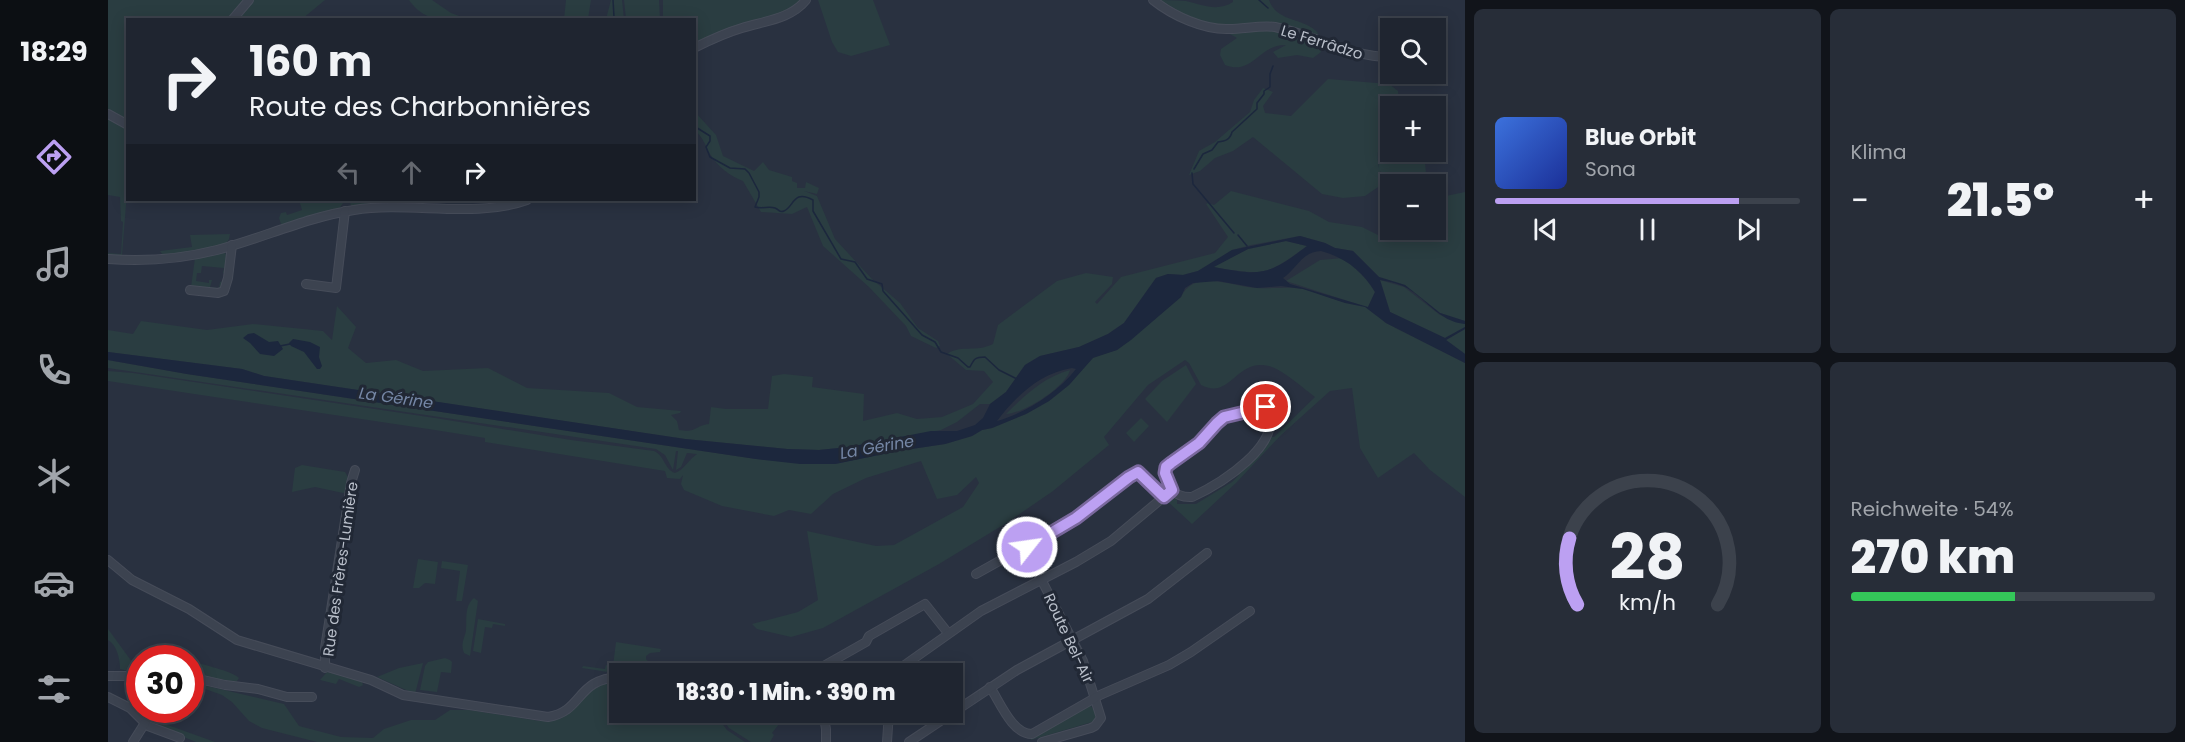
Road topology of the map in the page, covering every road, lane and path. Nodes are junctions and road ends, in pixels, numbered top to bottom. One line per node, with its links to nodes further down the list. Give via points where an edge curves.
1 (249, 0): 4 (street)
2 (806, 0): 5 (street, via 783,16 725,33)
3 (1153, 0): 6 (street, Le Ferrâdzo, via 1206,26 1276,27)
4 (234, 18)
5 (696, 47)
6 (1380, 56)
7 (108, 114): 8 (street)
8 (126, 124)
9 (523, 201): 10 (street, via 500,207)
10 (345, 211): 11 (street); 13 (street, via 336,288)
11 (232, 246): 12 (street, via 157,261); 14 (street, via 224,291)
12 (108, 259)
13 (306, 284)
14 (190, 290)
15 (355, 470): 28 (street, Rue des Frères-Lumière)
16 (1172, 490): 16 (street, via 1166,467 1199,443 1217,423 1230,414 1268,408 1267,440 1239,469 1192,497 1179,497); 17 (street, Route Bel-Air)
17 (1164, 497): 18 (street, via 1138,472 1076,518); 22 (street, Route Bel-Air, via 1111,541)
18 (1027, 547): 21 (street); 22 (street)
19 (1207, 553): 25 (street, via 1148,599)
20 (109, 560): 28 (street, via 132,580 189,609 228,636)
21 (976, 574)
22 (1041, 579): 24 (street); 25 (street, Route Bel-Air)
23 (1250, 611): 36 (street, via 1169,665)
24 (948, 633): 26 (street, via 925,604); 27 (street)
25 (1072, 640): 33 (street); 36 (street, Route Bel-Air)
26 (829, 663)
27 (907, 663)
28 (325, 668): 31 (street, via 371,680 403,695 548,717 567,711 594,682)
29 (108, 676): 30 (street)
30 (126, 676)
31 (609, 678)
32 (204, 680): 35 (street, via 287,697)
33 (990, 687): 36 (street, via 1015,725 1029,734); 45 (street)
34 (108, 697): 37 (street)
35 (312, 698)
36 (1095, 698): 46 (street, Route Bel-Air, via 1101,718 1095,726)
37 (126, 706)
38 (145, 723): 41 (street); 42 (street)
39 (825, 723): 43 (street)
40 (888, 723): 44 (street)
41 (180, 738)
42 (133, 742)
43 (825, 742)
44 (887, 742)
45 (909, 742)
46 (1042, 742)

